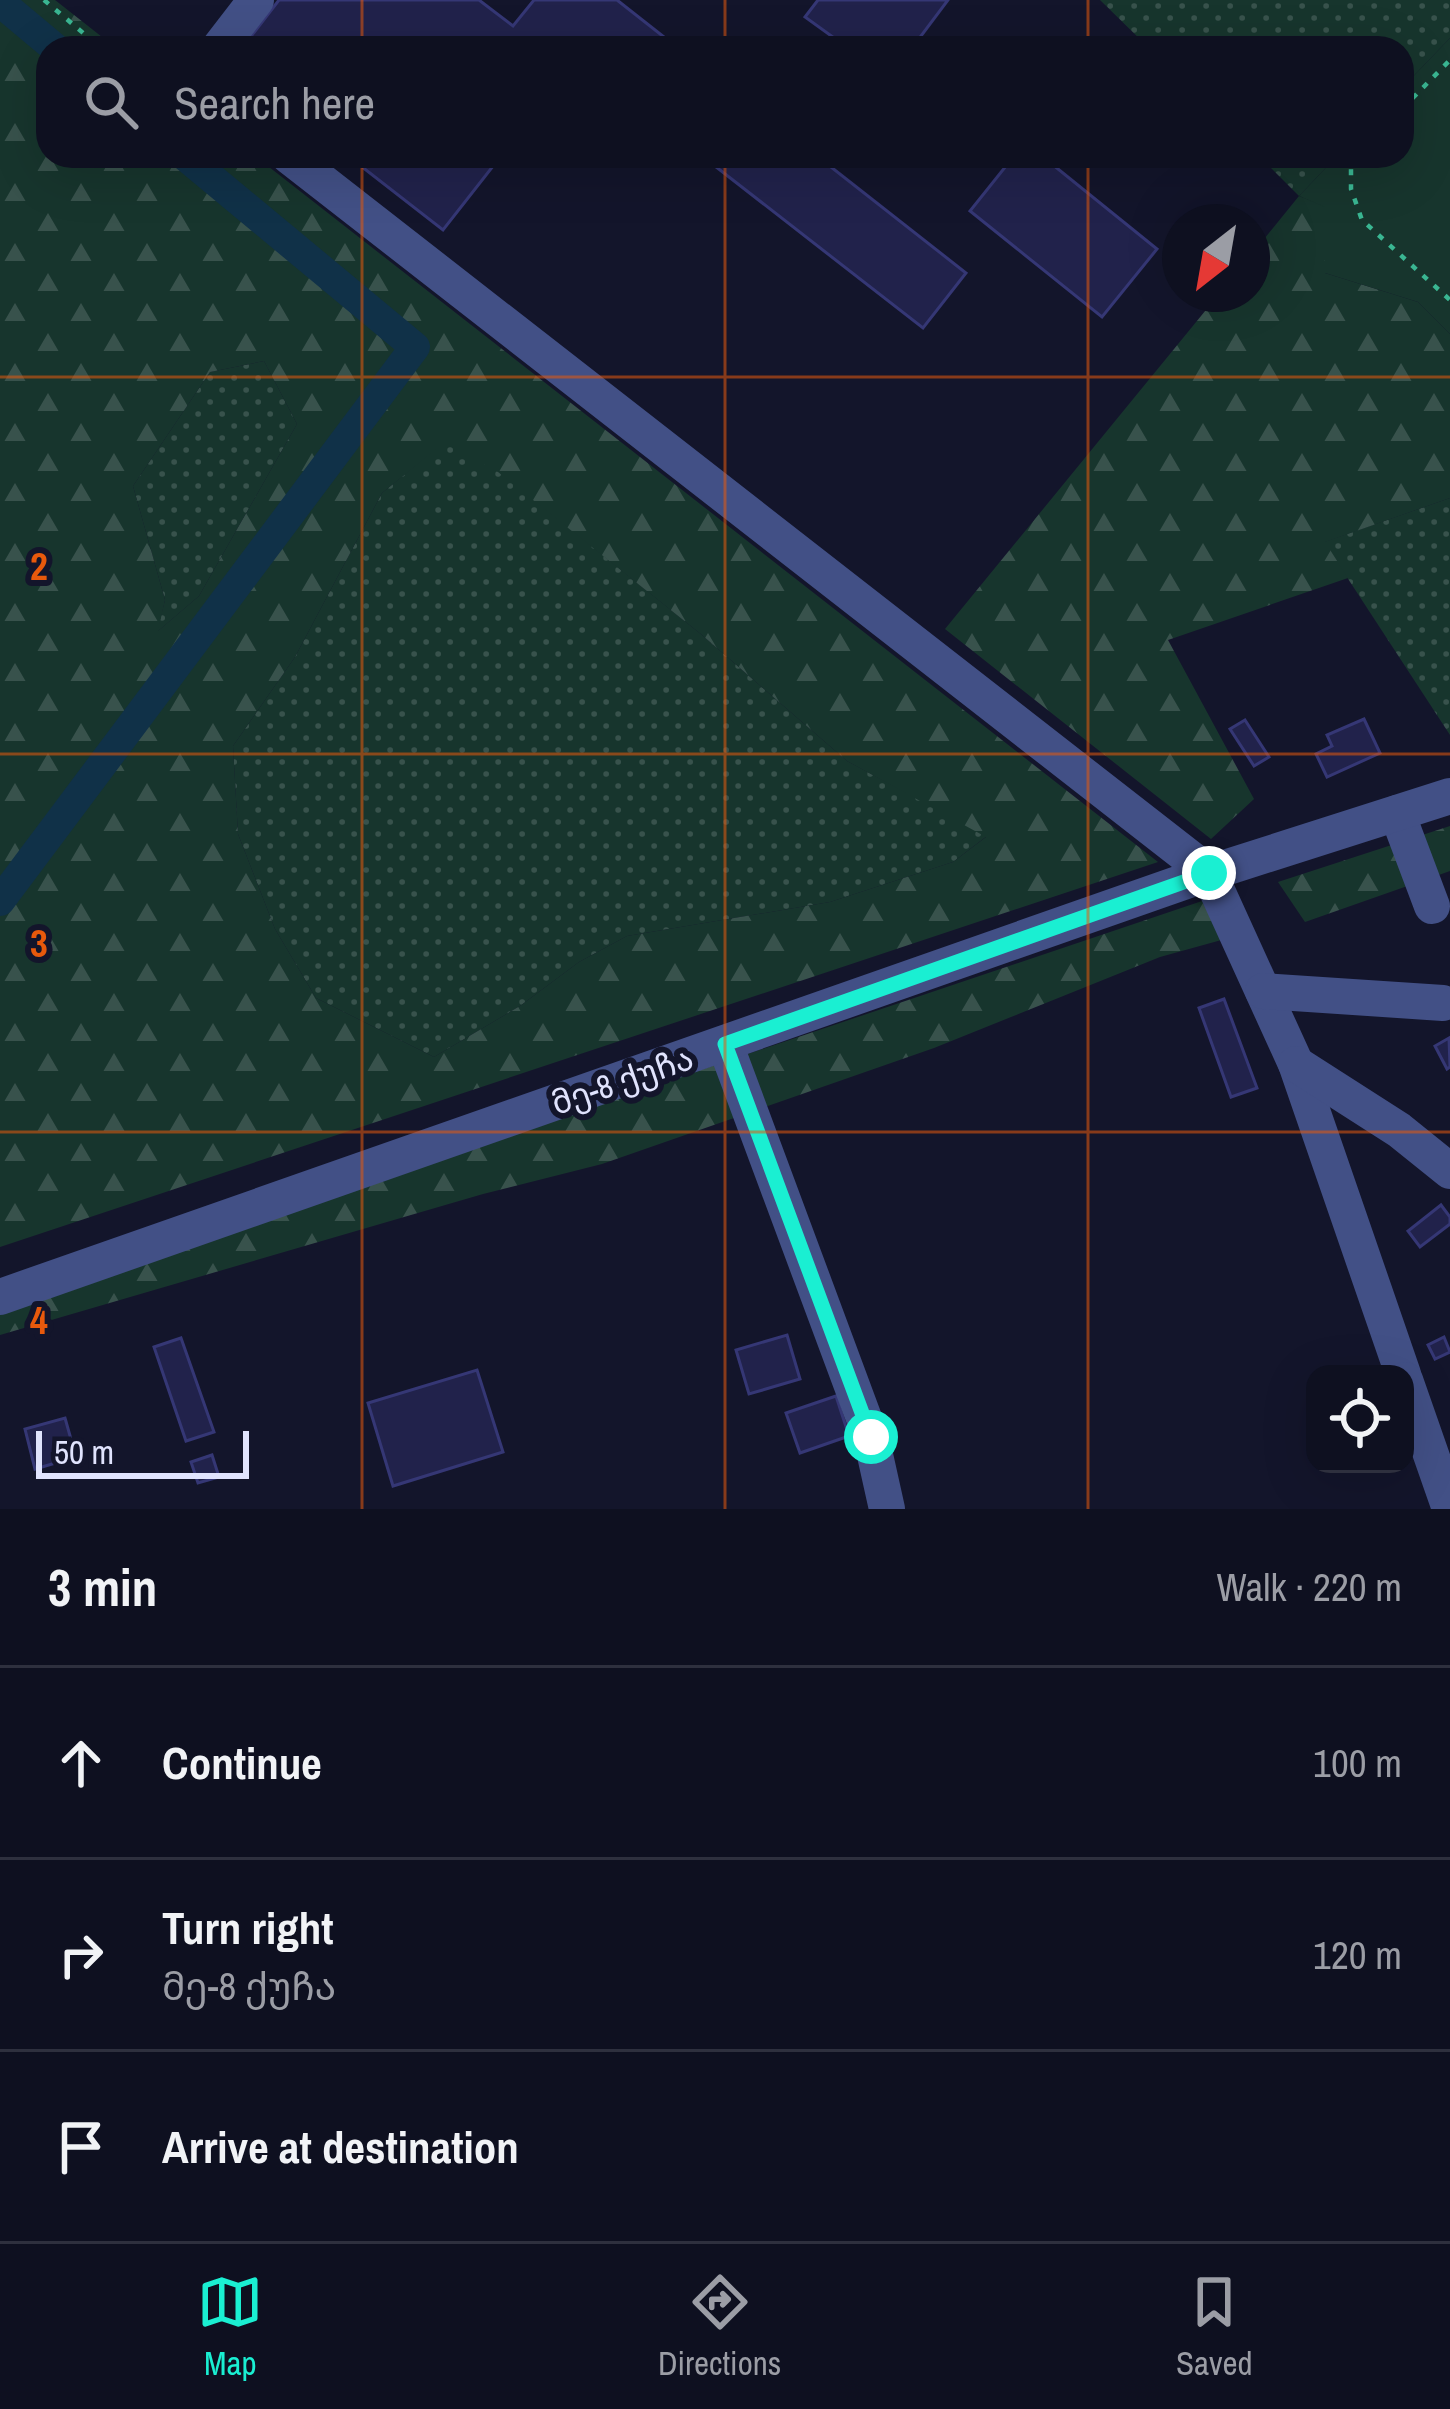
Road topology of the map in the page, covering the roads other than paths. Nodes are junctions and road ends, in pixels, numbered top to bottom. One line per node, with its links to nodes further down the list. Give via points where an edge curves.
1 (256, 0): 2 (street)
2 (228, 36)
3 (304, 168): 6 (street)
4 (1450, 796): 5 (street, მე-8 ქუჩა)
5 (1396, 813): 6 (street, მე-8 ქუჩა); 7 (street)
6 (1209, 873): 8 (street); 10 (street, მე-8 ქუჩა)
7 (1432, 906)
8 (1263, 991): 9 (street); 11 (street)
9 (1443, 1003)
10 (725, 1044): 13 (street, მე-8 ქუჩა); 16 (street, via 871,1437)
11 (1296, 1064): 12 (street); 14 (street)
12 (1450, 1171)
13 (0, 1297)
14 (1400, 1365)
15 (1414, 1406): 17 (street)
16 (887, 1509)
17 (1450, 1509)

